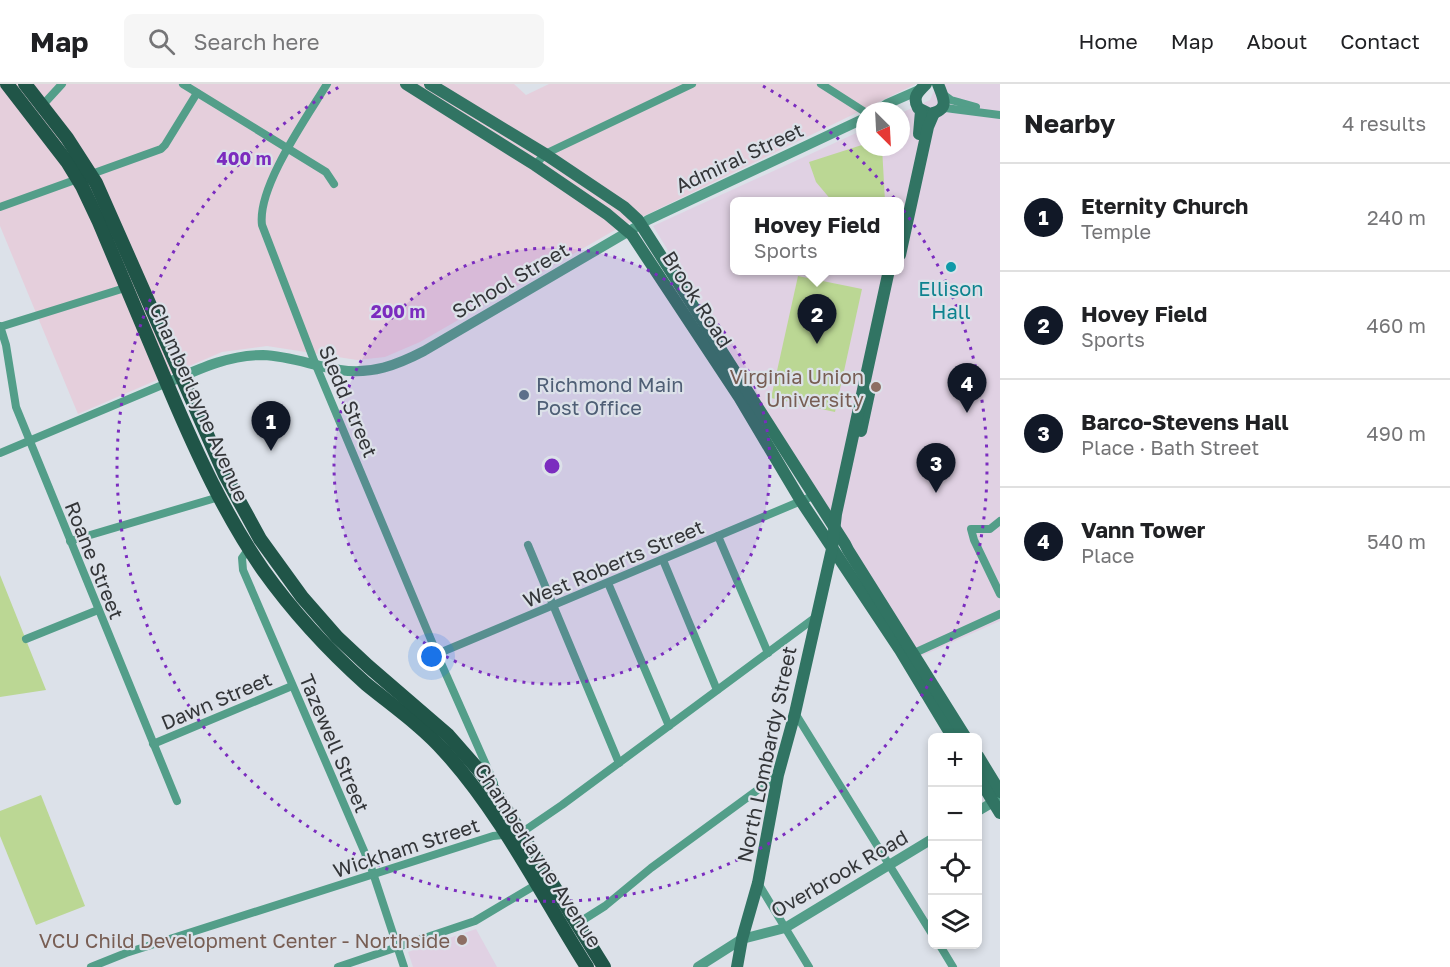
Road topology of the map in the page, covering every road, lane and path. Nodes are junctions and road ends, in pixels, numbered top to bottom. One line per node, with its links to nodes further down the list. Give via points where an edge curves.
1 (7, 84): 16 (main road, Chamberlayne Avenue)
2 (25, 84): 16 (main road, Chamberlayne Avenue)
3 (62, 84): 16 (street)
4 (183, 84): 12 (street)
5 (327, 84): 21 (street, Sledd Street)
6 (406, 84): 23 (main road, Brook Road)
7 (430, 84): 22 (main road, Brook Road)
8 (692, 84): 22 (street)
9 (821, 84): 15 (street)
10 (923, 87): 11 (main road); 13 (street); 17 (main road, via 915,99)
11 (941, 90): 17 (main road, via 944,104); 18 (street, via 951,100)
12 (197, 93): 21 (street); 24 (street, via 164,147)
13 (891, 102)
14 (910, 104): 17 (street)
15 (856, 106)
16 (37, 111): 24 (main road, Chamberlayne Avenue)
17 (928, 111): 18 (street, via 946,108); 26 (main road, via 921,125); 30 (main road, via 928,127)
18 (990, 113): 19 (street)
19 (1000, 116)
20 (856, 122): 28 (street, Admiral Street)
21 (288, 149): 25 (street, via 326,172); 36 (street, Sledd Street, via 264,201 261,219)
22 (545, 154): 23 (street); 28 (main road, Brook Road, via 624,207)
23 (535, 165): 29 (main road, Brook Road)
24 (85, 177): 27 (street); 33 (main road, Chamberlayne Avenue); 34 (main road, Chamberlayne Avenue)
25 (334, 184)
26 (904, 204)
27 (0, 207)
28 (641, 224): 29 (street, Admiral Street); 41 (main road, Brook Road)
29 (629, 231): 36 (street, School Street, via 397,364 352,371); 43 (main road, Brook Road, via 739,397)
30 (904, 237)
31 (888, 275): 45 (main road, North Lombardy Street)
32 (895, 275): 45 (main road, North Lombardy Street)
33 (141, 283): 34 (street); 37 (main road, Chamberlayne Avenue)
34 (127, 288): 35 (street); 38 (main road, Chamberlayne Avenue)
35 (0, 327): 39 (street, Roane Street, via 12,391)
36 (315, 363): 37 (street, School Street, via 252,356 212,363); 60 (street, Sledd Street)
37 (182, 376): 38 (street, School Street); 48 (main road, Chamberlayne Avenue)
38 (167, 383): 39 (street, School Street); 42 (main road, Chamberlayne Avenue)
39 (29, 440): 40 (street, School Street); 47 (street, Roane Street)
40 (0, 453)
41 (813, 496): 43 (street, West Roberts Street); 45 (main road, Brook Road)
42 (219, 497): 47 (street); 48 (main road, Chamberlayne Avenue)
43 (801, 501): 46 (street, West Roberts Street); 50 (main road, Brook Road)
44 (1000, 521): 53 (street, via 990,529 972,529)
45 (836, 531): 50 (main road, North Lombardy Street); 61 (main road, Brook Road)
46 (718, 536): 51 (street, West Roberts Street); 59 (street)
47 (70, 541): 55 (street, Roane Street)
48 (254, 543): 62 (street, Tazewell Street, via 242,558 242,566); 70 (main road, Chamberlayne Avenue, via 279,592 328,647 424,732)
49 (528, 546): 54 (street)
50 (832, 549): 57 (main road, North Lombardy Street); 61 (main road, Brook Road)
51 (663, 560): 52 (street, West Roberts Street); 63 (street)
52 (608, 583): 54 (street, West Roberts Street); 65 (street)
53 (1000, 594)
54 (553, 606): 60 (street, West Roberts Street); 71 (street)
55 (98, 610): 58 (street); 69 (street, Roane Street)
56 (1000, 614): 61 (street)
57 (816, 616): 59 (street); 64 (main road, North Lombardy Street)
58 (26, 639)
59 (768, 653): 63 (street)
60 (437, 654): 66 (street, Sledd Street)
61 (909, 656): 67 (main road, Brook Road); 68 (main road, Brook Road)
62 (292, 686): 69 (street, Dawn Street); 84 (street, Tazewell Street)
63 (717, 690): 65 (street)
64 (795, 713): 73 (main road, North Lombardy Street); 83 (street)
65 (669, 726): 71 (street)
66 (472, 732): 70 (street); 77 (street, Sledd Street)
67 (950, 733)
68 (963, 733)
69 (153, 744): 76 (street, Roane Street)
70 (456, 753): 77 (main road, Chamberlayne Avenue, via 483,775); 81 (main road, Chamberlayne Avenue)
71 (618, 763): 80 (street)
72 (982, 764): 75 (main road)
73 (778, 775): 86 (main road, North Lombardy Street); 87 (street)
74 (982, 781): 75 (main road)
75 (998, 797): 78 (street); 79 (main road)
76 (177, 801)
77 (502, 803): 80 (main road, Chamberlayne Avenue)
78 (982, 808)
79 (1000, 813)
80 (521, 833): 81 (street, Wickham Street); 85 (main road, Chamberlayne Avenue)
81 (505, 834): 84 (street, Wickham Street); 85 (main road, Chamberlayne Avenue)
82 (929, 841): 83 (street, Overbrook Road)
83 (889, 864): 88 (street); 89 (street, Overbrook Road)
84 (373, 875): 92 (street, Tazewell Street); 94 (street, Wickham Street)
85 (542, 881): 87 (main road, Chamberlayne Avenue); 90 (main road, Chamberlayne Avenue); 92 (street, via 475,921)
86 (758, 883): 89 (street); 91 (main road, North Lombardy Street)
87 (577, 924): 90 (street); 98 (main road, Chamberlayne Avenue)
88 (928, 926)
89 (785, 928): 91 (street, Overbrook Road); 101 (street)
90 (564, 931): 97 (main road, Chamberlayne Avenue)
91 (742, 939): 99 (street, Overbrook Road); 100 (main road, North Lombardy Street)
92 (398, 948): 95 (street); 96 (street, Tazewell Street)
93 (942, 949): 102 (street)
94 (90, 967)
95 (338, 967)
96 (404, 967)
97 (587, 967)
98 (604, 967)
99 (698, 967)
100 (737, 967)
101 (808, 967)
102 (953, 967)

